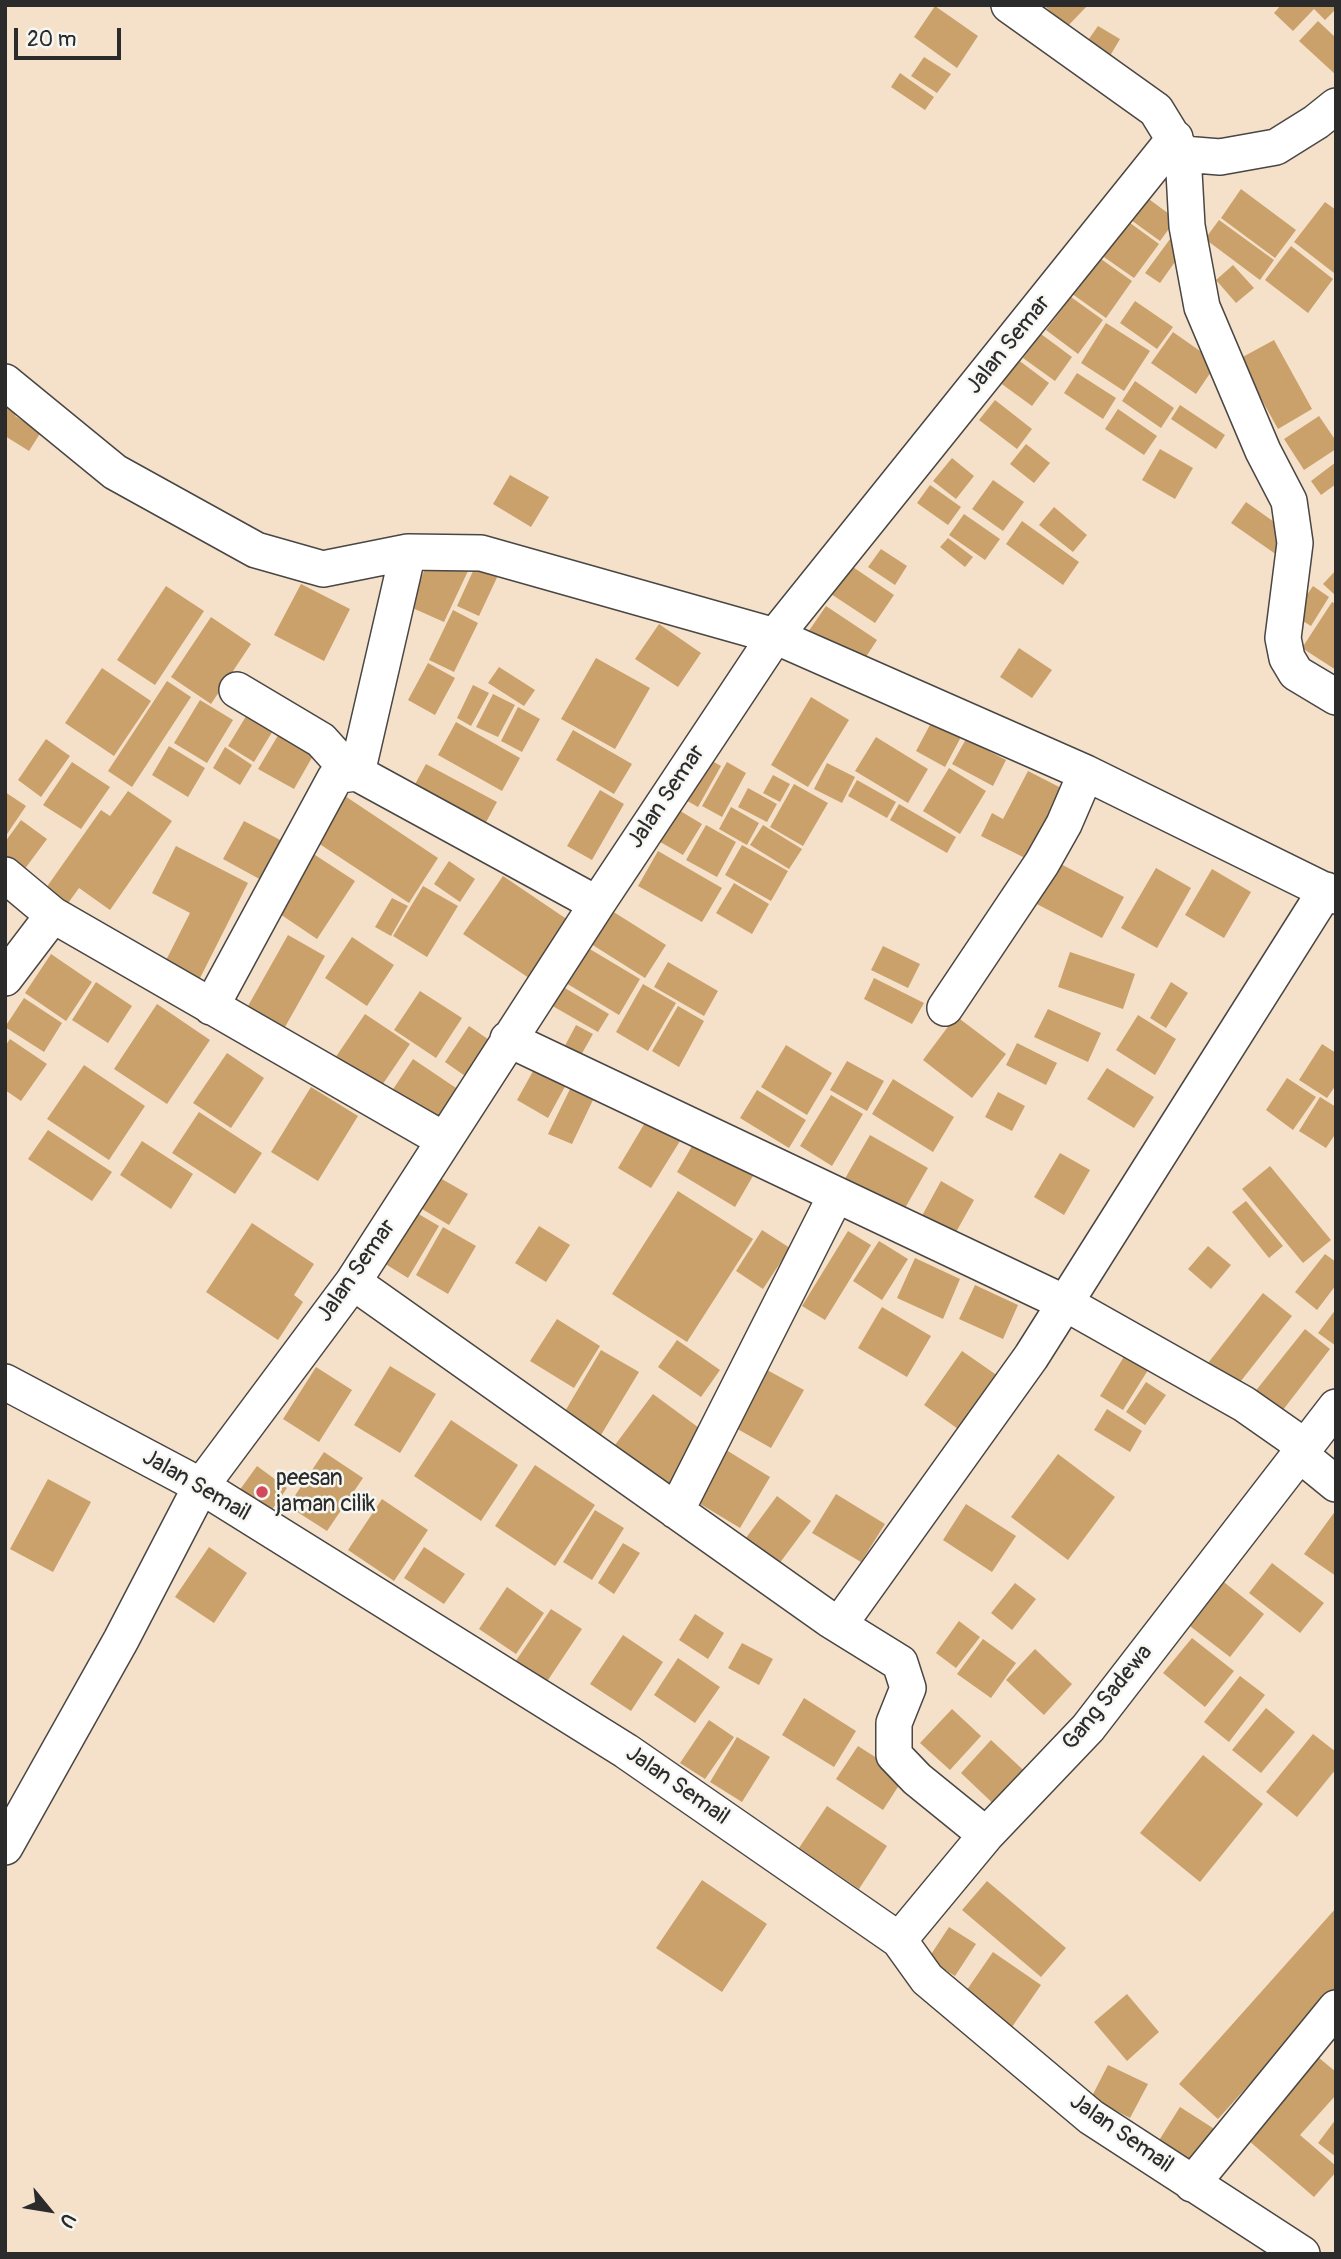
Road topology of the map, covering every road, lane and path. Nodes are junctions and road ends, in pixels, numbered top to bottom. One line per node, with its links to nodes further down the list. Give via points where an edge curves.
1 (1009, 5): 3 (street, via 1156,110)
2 (1329, 122): 3 (street, via 1276,147 1220,157)
3 (1179, 146): 6 (street, Jalan Semar); 8 (street, via 1202,307 1289,501 1295,543 1283,638 1287,658 1296,673)
4 (5, 382): 5 (street, via 115,472 256,550 323,569)
5 (408, 552): 6 (street, via 481,553); 9 (street)
6 (775, 636): 10 (street); 13 (street, Jalan Semar)
7 (237, 690): 9 (street, via 321,740)
8 (1336, 697)
9 (354, 773): 13 (street); 16 (street, via 335,778)
10 (1086, 773): 12 (street); 17 (street, via 1042,863)
11 (5, 875): 14 (street)
12 (1331, 893): 22 (street)
13 (597, 904): 18 (street, Jalan Semar)
14 (53, 915): 15 (street); 16 (street)
15 (5, 978)
16 (211, 1007): 19 (street)
17 (945, 1008)
18 (508, 1040): 19 (street, Jalan Semar); 20 (street)
19 (444, 1140): 21 (street, Jalan Semar)
20 (836, 1195): 22 (street); 28 (street)
21 (353, 1282): 27 (street, Jalan Semar); 28 (street)
22 (1065, 1303): 25 (street, via 1244,1404); 29 (street, via 1007,1392)
23 (5, 1382): 27 (street, Jalan Semail)
24 (1336, 1407): 25 (street, Gang Sadewa)
25 (1301, 1450): 26 (street); 30 (street, Gang Sadewa, via 1088,1728)
26 (1336, 1484)
27 (201, 1486): 31 (street, Jalan Semar); 32 (street, Jalan Semail, via 626,1751)
28 (676, 1511): 29 (street)
29 (839, 1625): 30 (street, via 901,1663 908,1688 894,1723 894,1755)
30 (986, 1835): 32 (street, Gang Sadewa)
31 (5, 1847)
32 (899, 1940): 34 (street, Jalan Semail, via 926,1979 1091,2117)
33 (1336, 2008): 34 (street)
34 (1192, 2184): 35 (street, Jalan Semail)
35 (1302, 2254)

